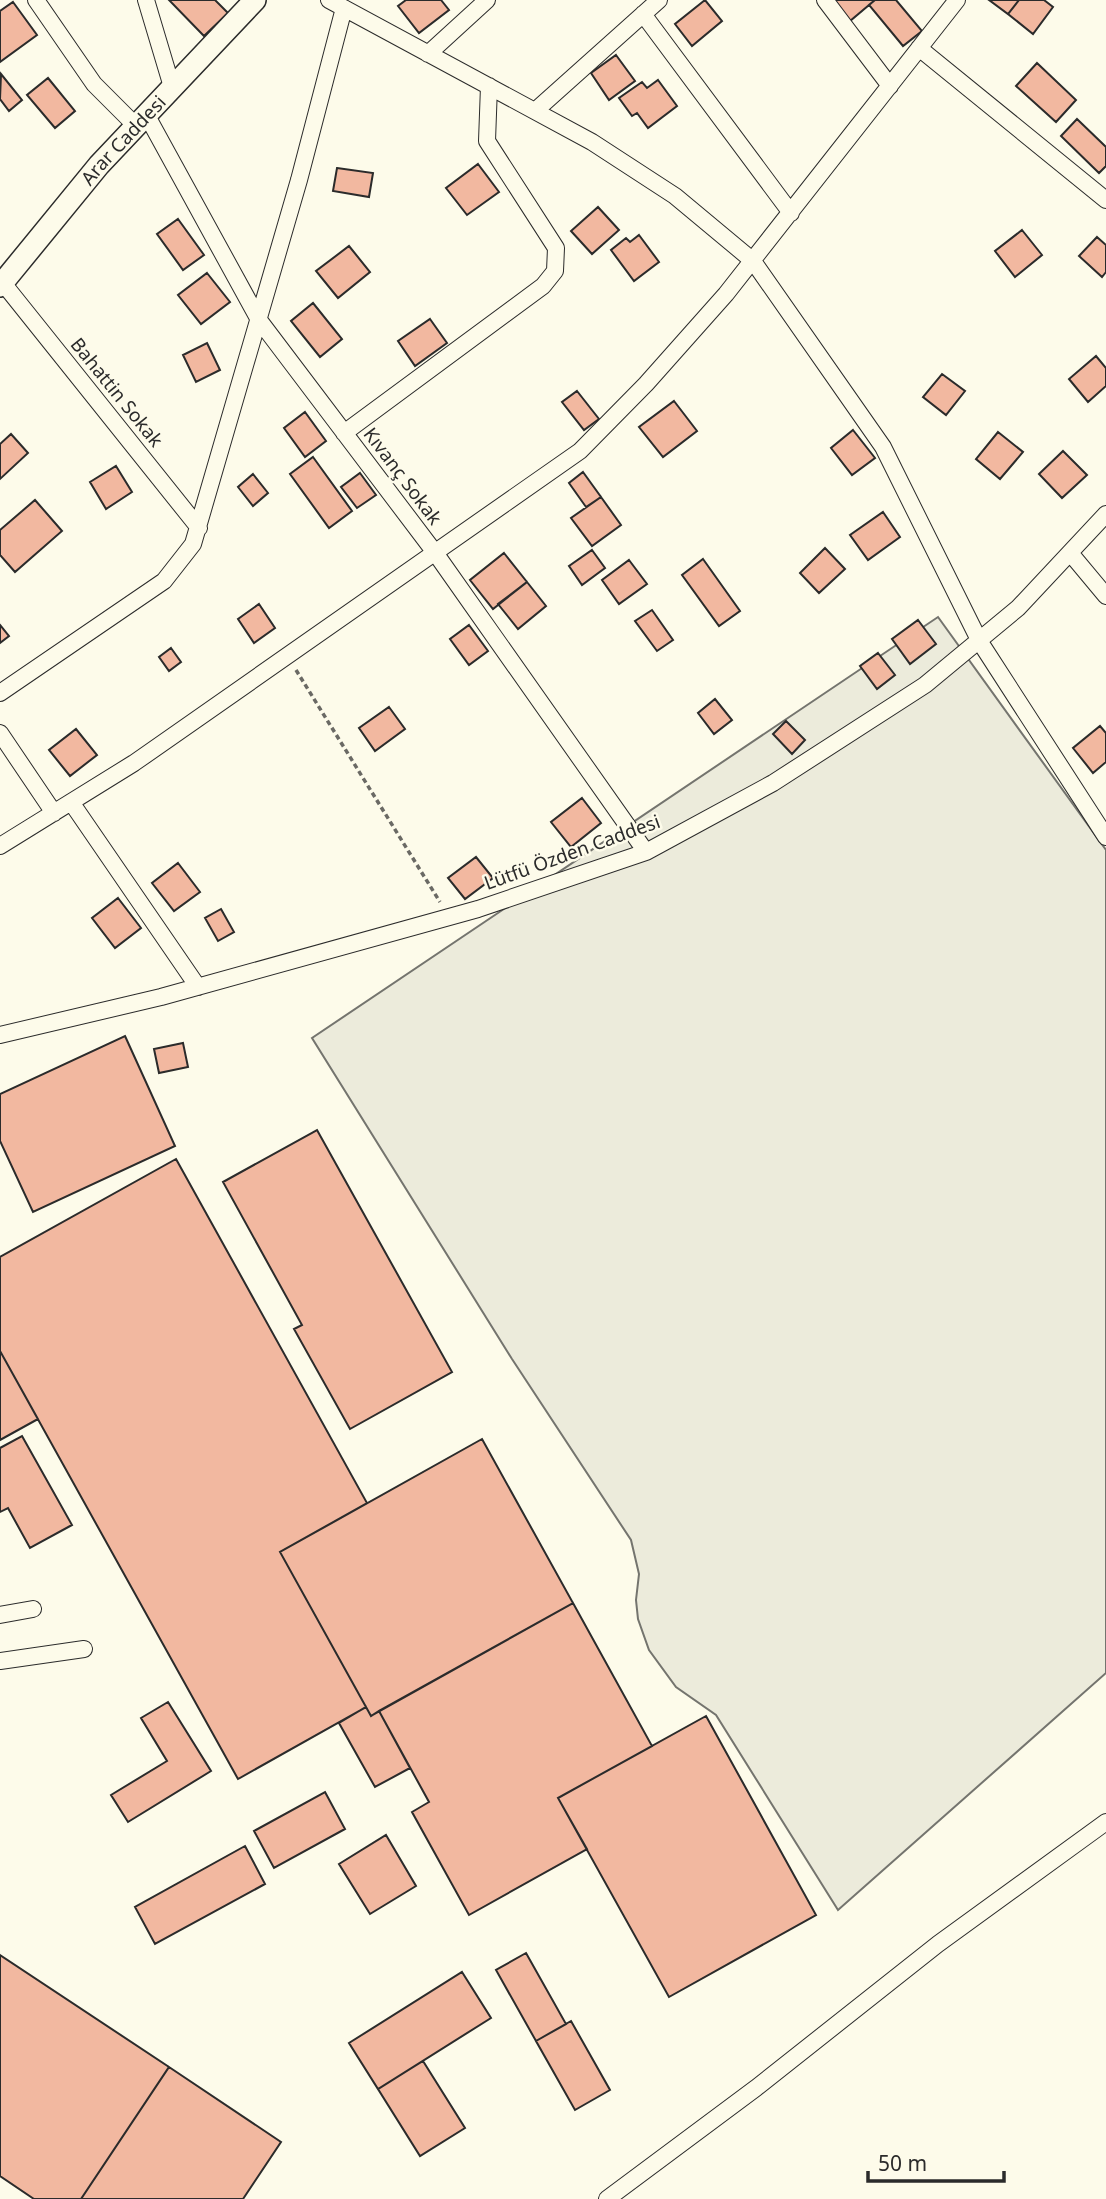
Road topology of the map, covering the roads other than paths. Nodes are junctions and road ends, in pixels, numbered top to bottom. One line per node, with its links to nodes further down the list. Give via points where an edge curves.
1 (36, 0): 17 (street, Kıvanç Sokak, via 94,83)
2 (146, 0): 15 (street)
3 (255, 0): 15 (street, Arar Caddesi)
4 (329, 0): 9 (street)
5 (487, 0): 12 (street)
6 (659, 0): 10 (street)
7 (825, 0): 14 (street)
8 (957, 0): 11 (street)
9 (344, 8): 12 (street); 22 (street)
10 (643, 14): 16 (street); 19 (street)
11 (919, 48): 14 (street); 18 (street)
12 (428, 54): 13 (street)
13 (489, 86): 16 (street); 23 (street, via 486,141 556,248 555,271 543,286)
14 (890, 86): 19 (street)
15 (172, 87): 17 (street, Arar Caddesi)
16 (535, 111): 20 (street, via 634,168 705,219)
17 (140, 120): 21 (street, Arar Caddesi); 22 (street, Kıvanç Sokak)
18 (1106, 200)
19 (791, 213): 20 (street)
20 (753, 261): 26 (street, via 687,340 580,451); 29 (street, via 883,447)
21 (1, 284): 25 (street, Bahattin Sokak)
22 (259, 320): 23 (street, Kıvanç Sokak); 25 (street)
23 (344, 433): 26 (street, Kıvanç Sokak)
24 (1106, 514): 27 (street, Lütfü Özden Caddesi)
25 (199, 528): 30 (street, via 184,558 164,581)
26 (436, 554): 32 (street); 36 (street, Kıvanç Sokak)
27 (1070, 554): 28 (street); 29 (street, Lütfü Özden Caddesi)
28 (1106, 596)
29 (980, 642): 34 (street); 36 (street, Lütfü Özden Caddesi, via 837,744)
30 (0, 693)
31 (0, 733): 33 (street)
32 (71, 802): 33 (street); 37 (street)
33 (54, 813): 35 (street)
34 (1106, 837)
35 (0, 846)
36 (646, 852): 37 (street, Lütfü Özden Caddesi, via 449,917)
37 (198, 987): 38 (street, Lütfü Özden Caddesi)
38 (0, 1035)
39 (33, 1609): 40 (street)
40 (0, 1615)
41 (84, 1648): 42 (street)
42 (0, 1661)
43 (1106, 1822): 44 (street, via 938,1944)
44 (607, 2199)

